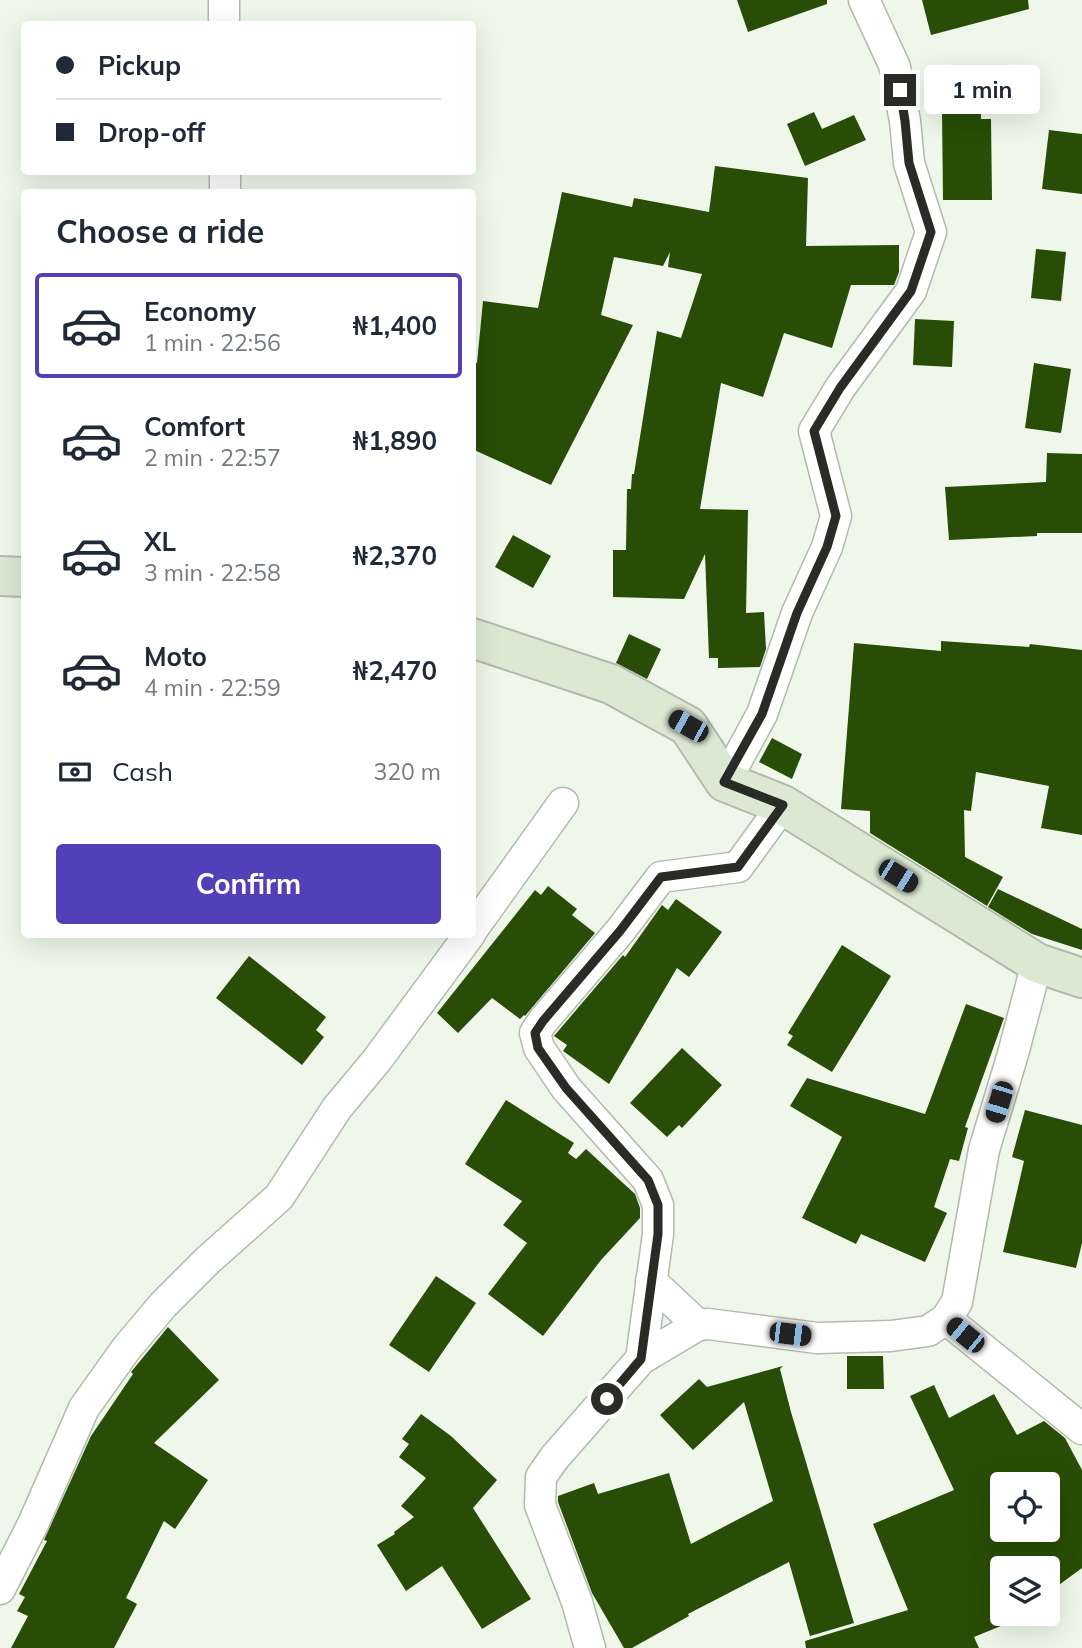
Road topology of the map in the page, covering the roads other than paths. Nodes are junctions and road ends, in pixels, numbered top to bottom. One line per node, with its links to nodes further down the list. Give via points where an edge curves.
1 (224, 0): 3 (street)
2 (864, 0): 7 (street, via 895,67 909,163 931,232 911,291 814,431 836,516 762,714)
3 (224, 21)
4 (0, 576): 5 (street)
5 (21, 577)
6 (476, 639): 7 (street, via 611,684 688,726)
7 (724, 782): 9 (street)
8 (563, 803): 10 (street)
9 (783, 805): 12 (street); 14 (street, via 738,867 661,877 535,1033 538,1048 566,1088 648,1180 658,1205)
10 (476, 925)
11 (467, 938): 19 (street, via 337,1108 279,1197 208,1260 126,1349 84,1408)
12 (1037, 962): 13 (street); 15 (street, via 984,1150 957,1302)
13 (1082, 978)
14 (651, 1281): 16 (street); 17 (street)
15 (946, 1320): 16 (street, via 928,1331 817,1338); 18 (street)
16 (698, 1325): 17 (street)
17 (641, 1359): 20 (street, via 541,1477 540,1505)
18 (1082, 1429)
19 (0, 1589)
20 (590, 1648)

